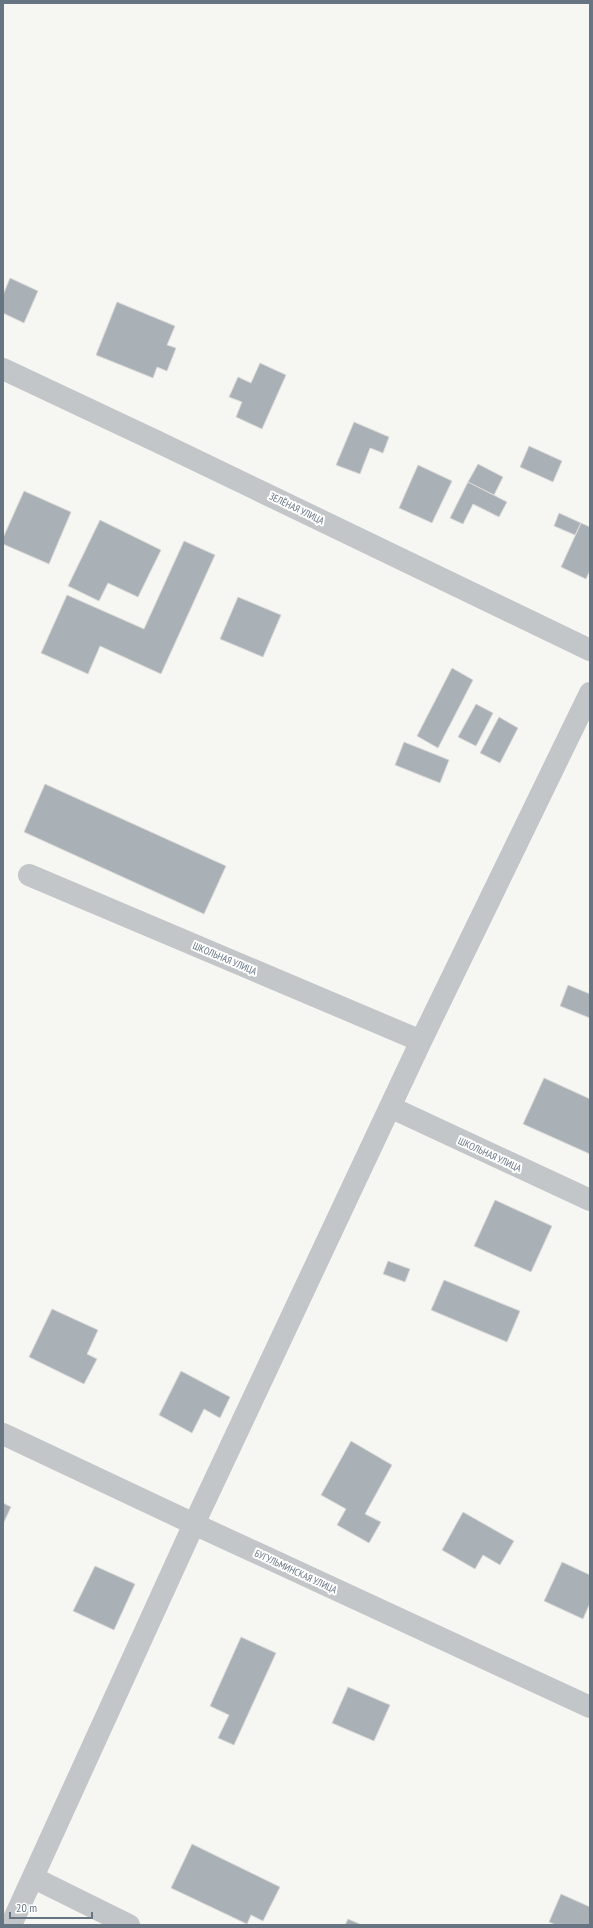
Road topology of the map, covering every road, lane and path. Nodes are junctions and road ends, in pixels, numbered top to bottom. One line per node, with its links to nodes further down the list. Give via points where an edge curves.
1 (3, 369): 2 (street, ЗЕЛЁНАЯ УЛИЦА)
2 (590, 650)
3 (590, 692): 5 (street)
4 (29, 875): 5 (street, ШКОЛЬНАЯ УЛИЦА)
5 (421, 1041): 6 (street)
6 (390, 1108): 7 (street, ШКОЛЬНАЯ УЛИЦА); 9 (street)
7 (590, 1200)
8 (3, 1434): 9 (street, БУГУЛЬМИНСКАЯ УЛИЦА)
9 (194, 1524): 10 (street, БУГУЛЬМИНСКАЯ УЛИЦА); 11 (street)
10 (590, 1707)
11 (34, 1878): 12 (street); 13 (street)
12 (11, 1925)
13 (129, 1925)

